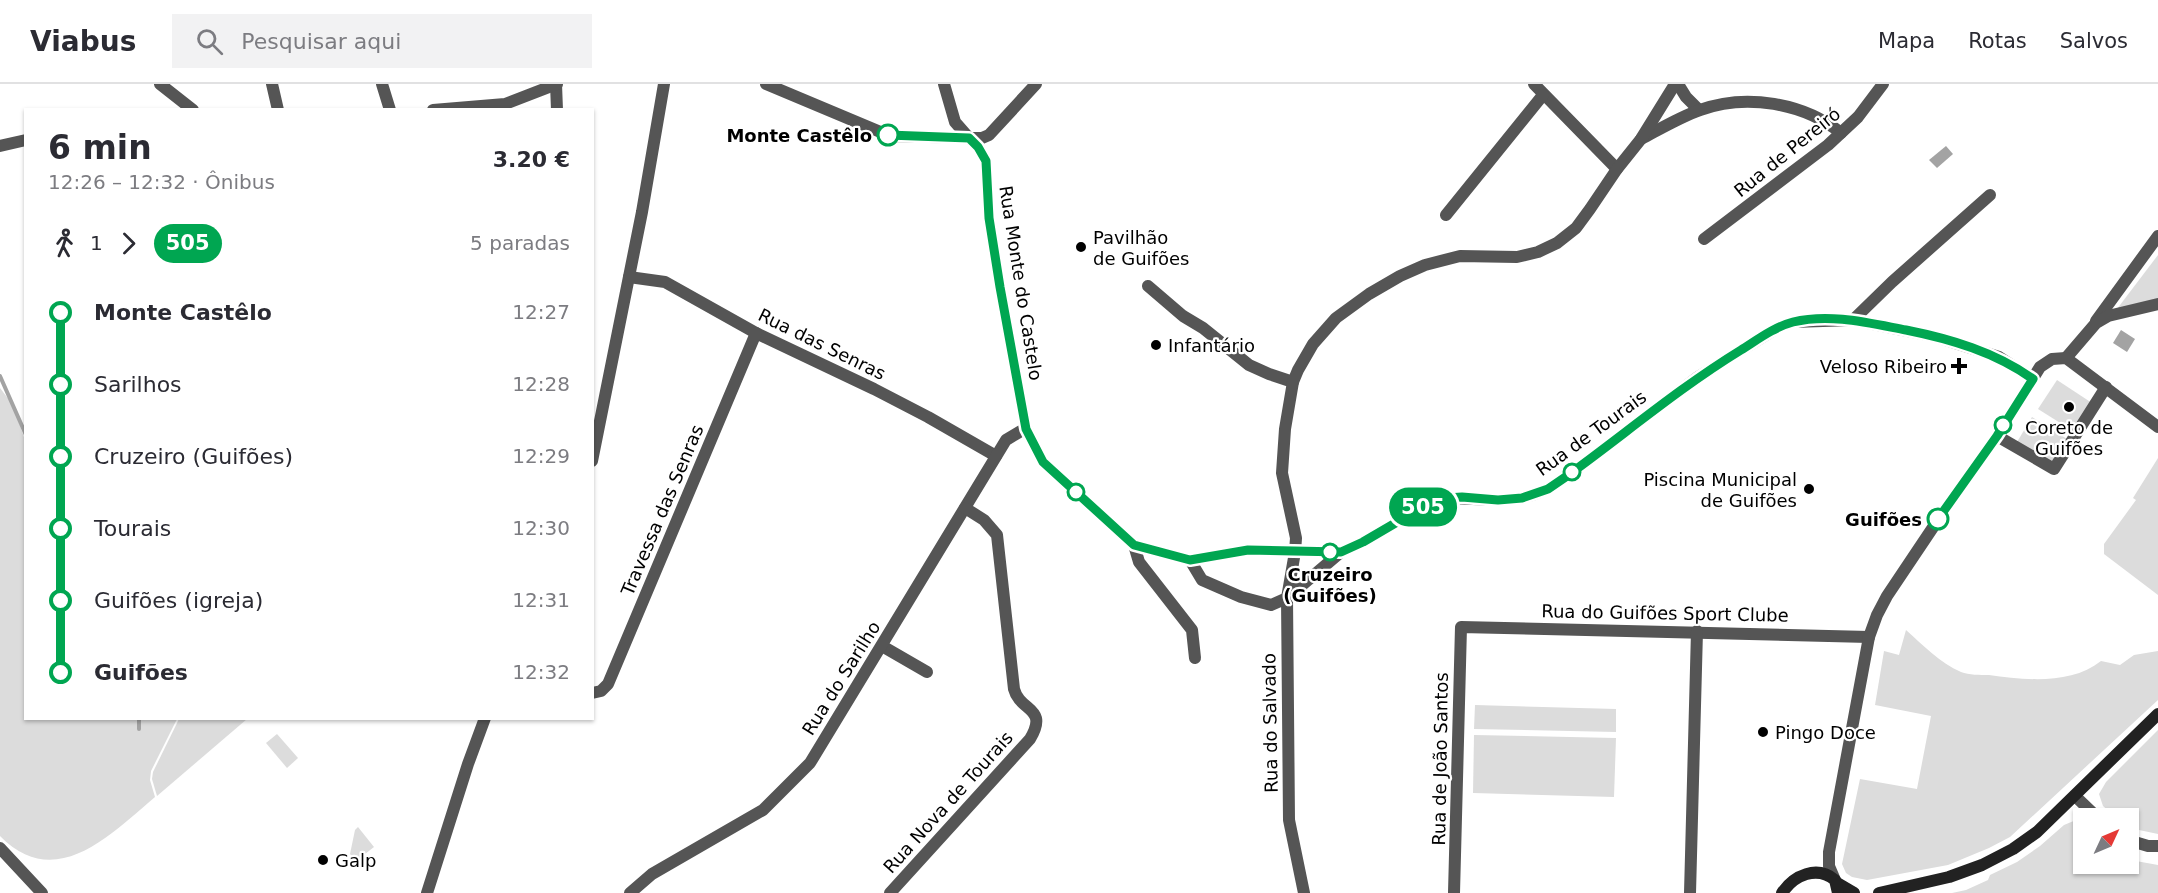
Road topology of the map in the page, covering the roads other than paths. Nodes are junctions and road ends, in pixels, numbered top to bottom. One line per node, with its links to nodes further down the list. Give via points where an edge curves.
1 (160, 84): 13 (street)
2 (272, 84): 14 (street)
3 (382, 84): 15 (street)
4 (557, 84): 16 (street, via 505,104); 17 (street)
5 (664, 84): 30 (street)
6 (766, 84): 20 (street, via 890,136)
7 (944, 84): 20 (street, Rua Monte do Castelo, via 955,122)
8 (1036, 84): 20 (street, via 989,135)
9 (1533, 84): 12 (street)
10 (1676, 84): 18 (street); 21 (street, Rua do Salvado)
11 (1883, 84): 19 (street, Rua de Pereiró)
12 (1544, 95): 24 (street); 26 (street)
13 (190, 108)
14 (278, 108)
15 (389, 108)
16 (463, 108)
17 (557, 108)
18 (1700, 110): 19 (street, via 1738,103 1782,106 1807,112); 21 (street)
19 (1841, 134): 28 (street, Rua de Pereiró)
20 (969, 138): 42 (street, Rua Monte do Castelo, via 986,161 991,229)
21 (1641, 139): 24 (street, Rua do Salvado)
22 (24, 140): 23 (street)
23 (0, 146)
24 (1617, 169): 39 (street, Rua do Salvado, via 1576,228 1557,243 1517,257 1481,255 1440,260 1400,276 1351,305 1313,344)
25 (1990, 195): 34 (street)
26 (1446, 215)
27 (2158, 236): 35 (street)
28 (1704, 239)
29 (2158, 249): 33 (street)
30 (629, 277): 36 (street, Rua das Senras, via 665,282); 44 (street)
31 (1148, 286): 39 (street, via 1249,364)
32 (2158, 304): 33 (street)
33 (2108, 316): 35 (street)
34 (1853, 320): 38 (street, Rua de Tourais, via 1974,348 1999,357); 49 (street, Rua de Tourais, via 1793,322 1777,328 1690,383 1548,489 1522,498 1447,498)
35 (2096, 323): 37 (street)
36 (756, 333): 45 (street, Rua das Senras, via 874,389); 58 (street, Travessa das Senras, via 609,684)
37 (2066, 358): 38 (street, via 2046,362); 40 (street)
38 (2033, 379): 43 (street)
39 (1293, 382): 48 (street, Rua do Salvado, via 1282,474 1296,538)
40 (2106, 387): 41 (street); 43 (street, via 2054,469)
41 (2158, 427)
42 (1026, 429): 45 (street, Rua do Sarilho, via 1006,440); 47 (street, Rua de Tourais, via 1043,462)
43 (1997, 436): 54 (street, via 1887,596)
44 (594, 451)
45 (996, 456): 46 (street, Rua do Sarilho)
46 (965, 508): 55 (street, Rua do Sarilho); 72 (street, Rua Nova de Tourais, via 984,520 997,535 1015,694 1037,721 1030,739)
47 (1134, 545): 50 (street, Rua de Tourais); 56 (street, via 1138,562 1191,630)
48 (1295, 552): 49 (street, Rua de Tourais); 50 (street, Rua de Tourais, via 1248,550); 51 (street, Rua do Salvado)
49 (1341, 552): 51 (street)
50 (1190, 560): 51 (street, via 1202,580 1241,597 1271,605)
51 (1287, 598): 73 (street, Rua do Salvado, via 1289,820)
52 (1461, 627): 53 (street, Rua do Guifões Sport Clube); 74 (street, Rua de João Santos)
53 (1697, 631): 54 (street, Rua do Guifões Sport Clube); 75 (street)
54 (1869, 637): 66 (street)
55 (882, 646): 57 (street); 71 (street, Rua do Sarilho, via 810,763 763,810 652,874)
56 (1195, 658)
57 (927, 672)
58 (594, 693)
59 (2158, 714): 61 (main road)
60 (484, 720): 70 (street)
61 (2075, 796): 62 (street); 78 (main road, via 2037,832 1982,865)
62 (2088, 808)
63 (2139, 843): 64 (street)
64 (2158, 846)
65 (0, 848): 69 (street)
66 (1830, 852): 67 (street); 68 (street, via 1829,866)
67 (1802, 875): 68 (main road, via 1820,872); 76 (main road)
68 (1836, 885): 77 (main road)
69 (42, 893)
70 (427, 893)
71 (630, 893)
72 (890, 893)
73 (1304, 893)
74 (1454, 893)
75 (1690, 893)
76 (1782, 893)
77 (1854, 893)
78 (1879, 893)

